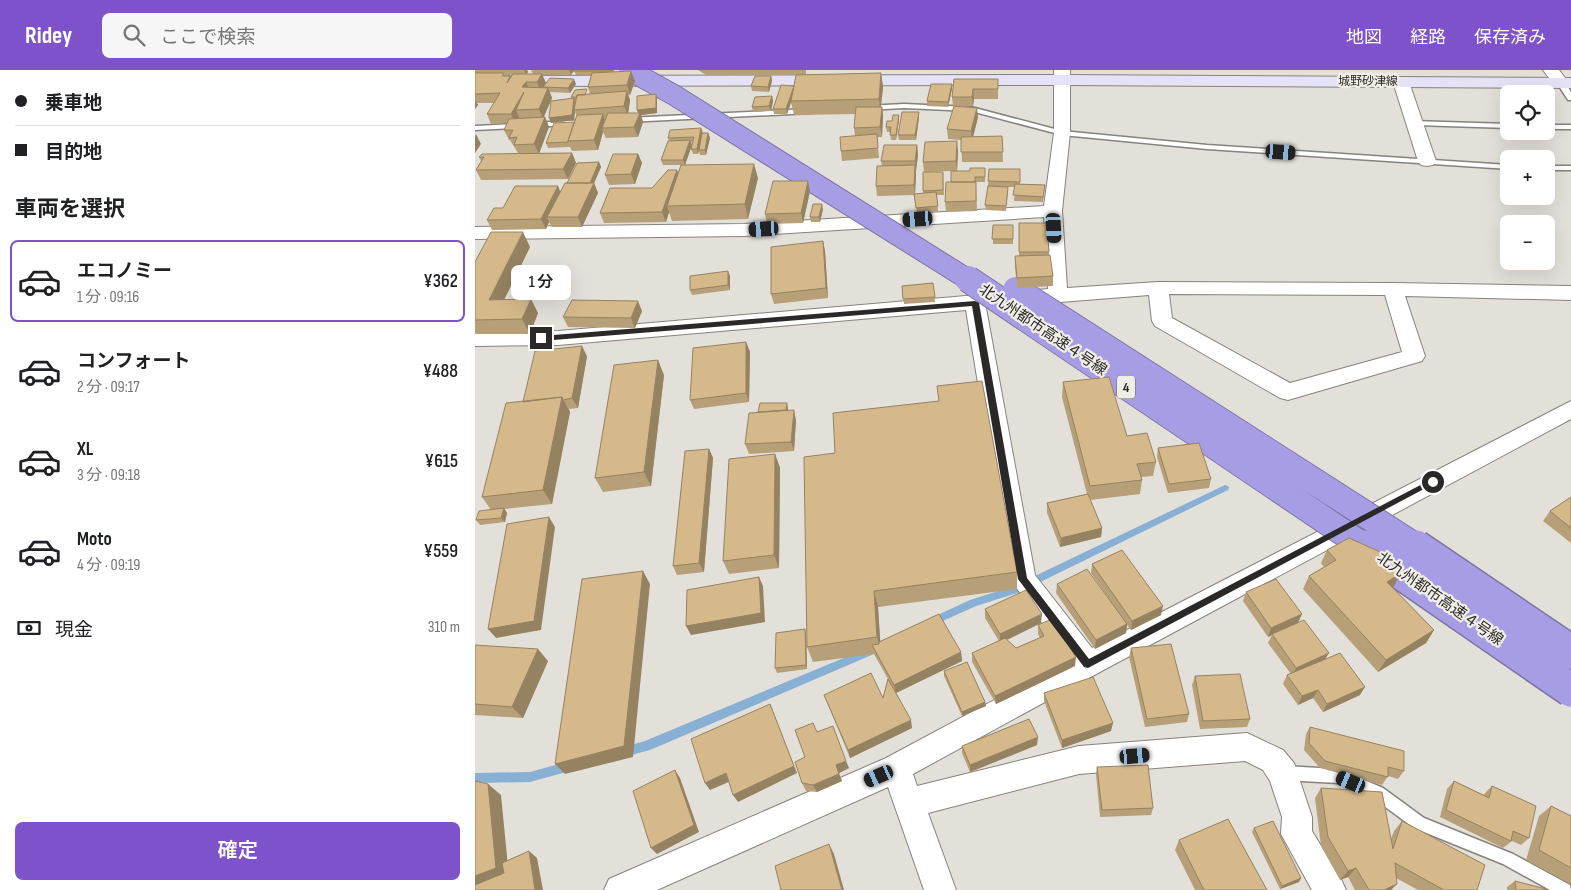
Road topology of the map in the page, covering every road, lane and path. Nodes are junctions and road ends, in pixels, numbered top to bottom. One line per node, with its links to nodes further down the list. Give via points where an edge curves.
1 (629, 70): 32 (highway, 北九州都市高速４号線 / 4, bridge, via 963,276)
2 (666, 70): 30 (highway, 北九州都市高速４号線 / 4, bridge, via 1397,534)
3 (1062, 75): 4 (main road, 城野砂津線); 5 (main road, 城野砂津線); 16 (street)
4 (475, 81)
5 (1401, 82): 6 (main road, 城野砂津線); 11 (street)
6 (1563, 84)
7 (855, 108): 16 (lane, via 971,108)
8 (815, 110): 9 (lane)
9 (616, 120)
10 (596, 121): 15 (lane)
11 (1415, 123): 12 (lane); 17 (street)
12 (1500, 126)
13 (1555, 127): 14 (lane)
14 (1571, 127)
15 (475, 128)
16 (1062, 133): 17 (lane, via 1207,147); 21 (street)
17 (1427, 161): 18 (lane)
18 (1500, 166)
19 (1555, 168): 20 (lane)
20 (1571, 168)
21 (1053, 211): 22 (street, via 744,230); 26 (street)
22 (475, 233)
23 (1158, 288): 24 (street); 24 (street, via 1162,321 1288,392 1414,356); 26 (street)
24 (1393, 289): 25 (street)
25 (1571, 293)
26 (1058, 295): 27 (street)
27 (975, 303): 28 (street, via 558,338); 31 (street, via 1031,589)
28 (475, 339)
29 (1571, 409): 31 (street)
30 (1571, 652)
31 (1088, 664): 33 (street)
32 (1571, 690)
33 (896, 768): 35 (street); 36 (street)
34 (1283, 773): 35 (street, via 1273,760 1247,747 1227,748 1079,760); 38 (street, via 1297,817 1296,834); 39 (lane, via 1338,776 1378,794 1419,823 1507,859)
35 (909, 803): 37 (street)
36 (620, 890)
37 (940, 890)
38 (1330, 890)
39 (1565, 890)

